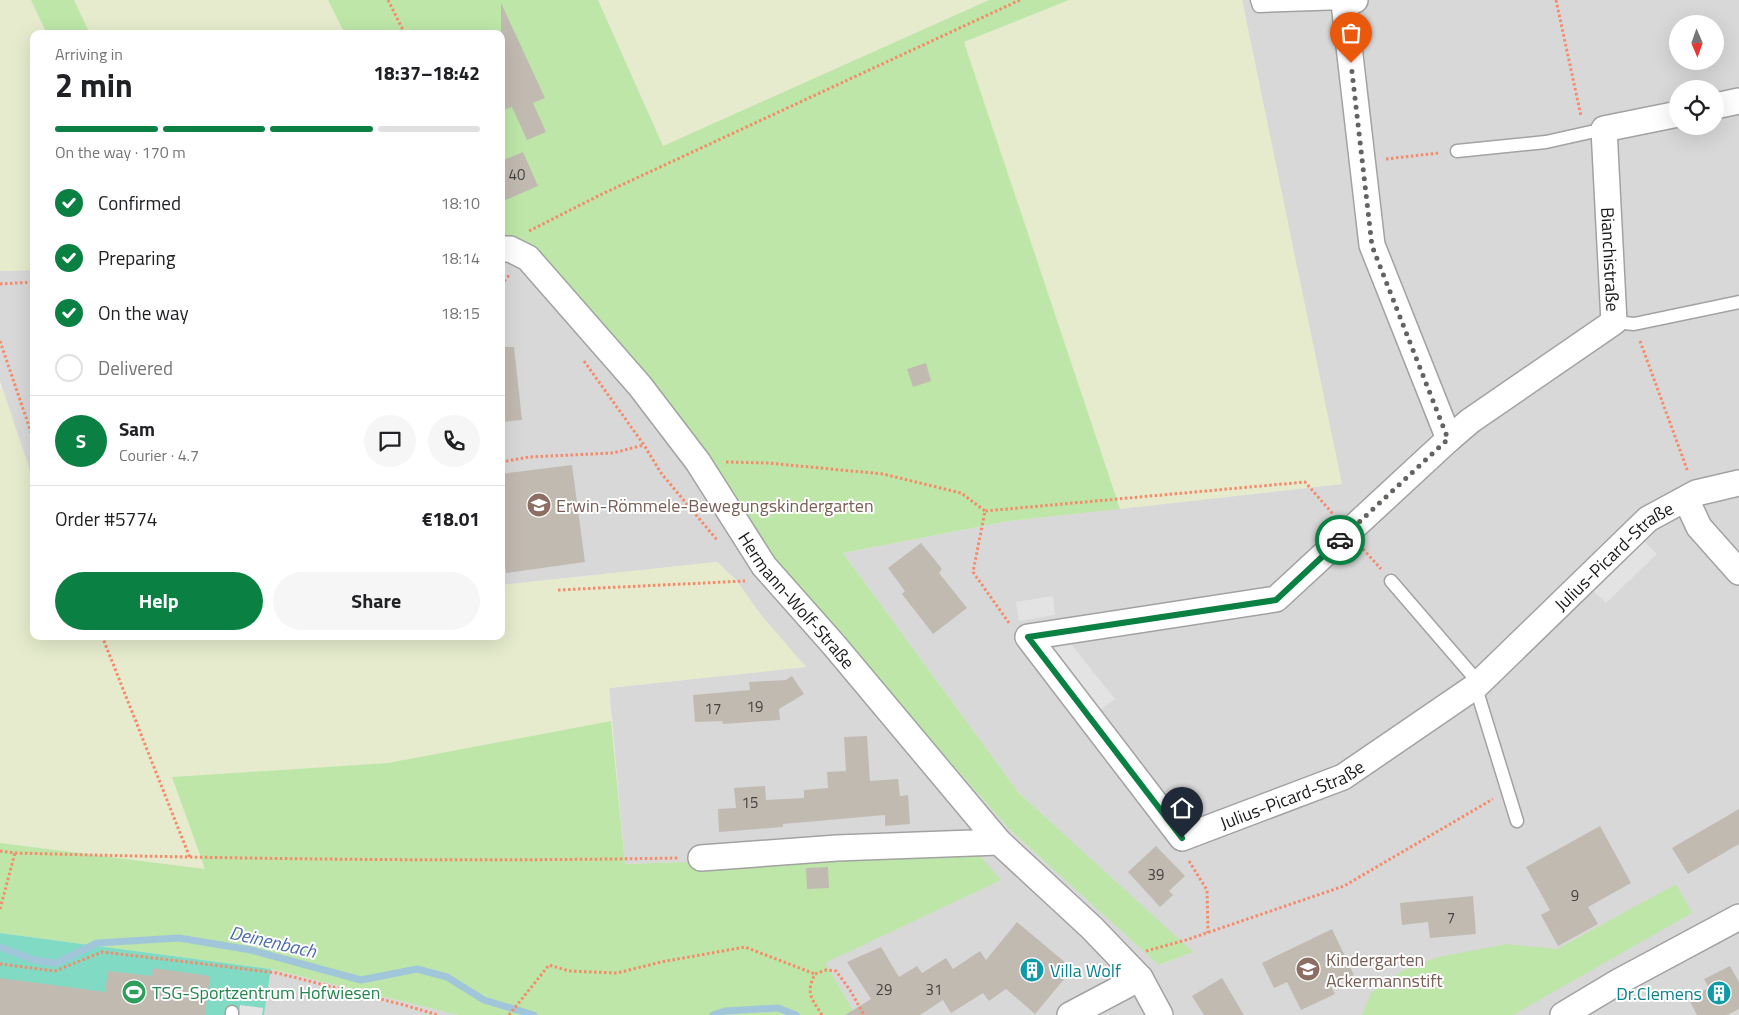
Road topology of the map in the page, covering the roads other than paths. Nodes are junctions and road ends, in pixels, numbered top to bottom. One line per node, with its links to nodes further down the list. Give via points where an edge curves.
1 (1257, 0): 2 (lane, via 1258,6)
2 (1350, 2): 11 (street, via 1372,246)
3 (1739, 101): 4 (street)
4 (1724, 104)
5 (1669, 116): 6 (street)
6 (1594, 131): 7 (lane, via 1546,142); 10 (street, Bianchistraße)
7 (1458, 151)
8 (508, 256): 18 (street, Hermann-Wolf-Straße, via 528,258 640,386 698,462 764,566 834,644)
9 (1739, 302): 10 (lane)
10 (1624, 323): 11 (street, Bianchistraße, via 1470,421)
11 (1448, 439): 16 (street, Julius-Picard-Straße, via 1276,600 1028,637 1182,838 1343,776)
12 (1739, 483): 13 (street, Julius-Picard-Straße)
13 (1691, 496): 14 (street, Julius-Picard-Straße, via 1699,527); 16 (street, Julius-Picard-Straße, via 1648,519)
14 (1739, 572)
15 (1391, 581): 16 (lane, via 1472,675)
16 (1476, 686): 17 (lane)
17 (1517, 821)
18 (999, 842): 19 (street, via 837,848); 21 (street, Hermann-Wolf-Straße, via 1092,928)
19 (701, 858)
20 (1739, 917): 24 (street)
21 (1140, 978): 22 (street); 23 (street, Hermann-Wolf-Straße)
22 (1070, 1015)
23 (1160, 1015)
24 (1563, 1015)

